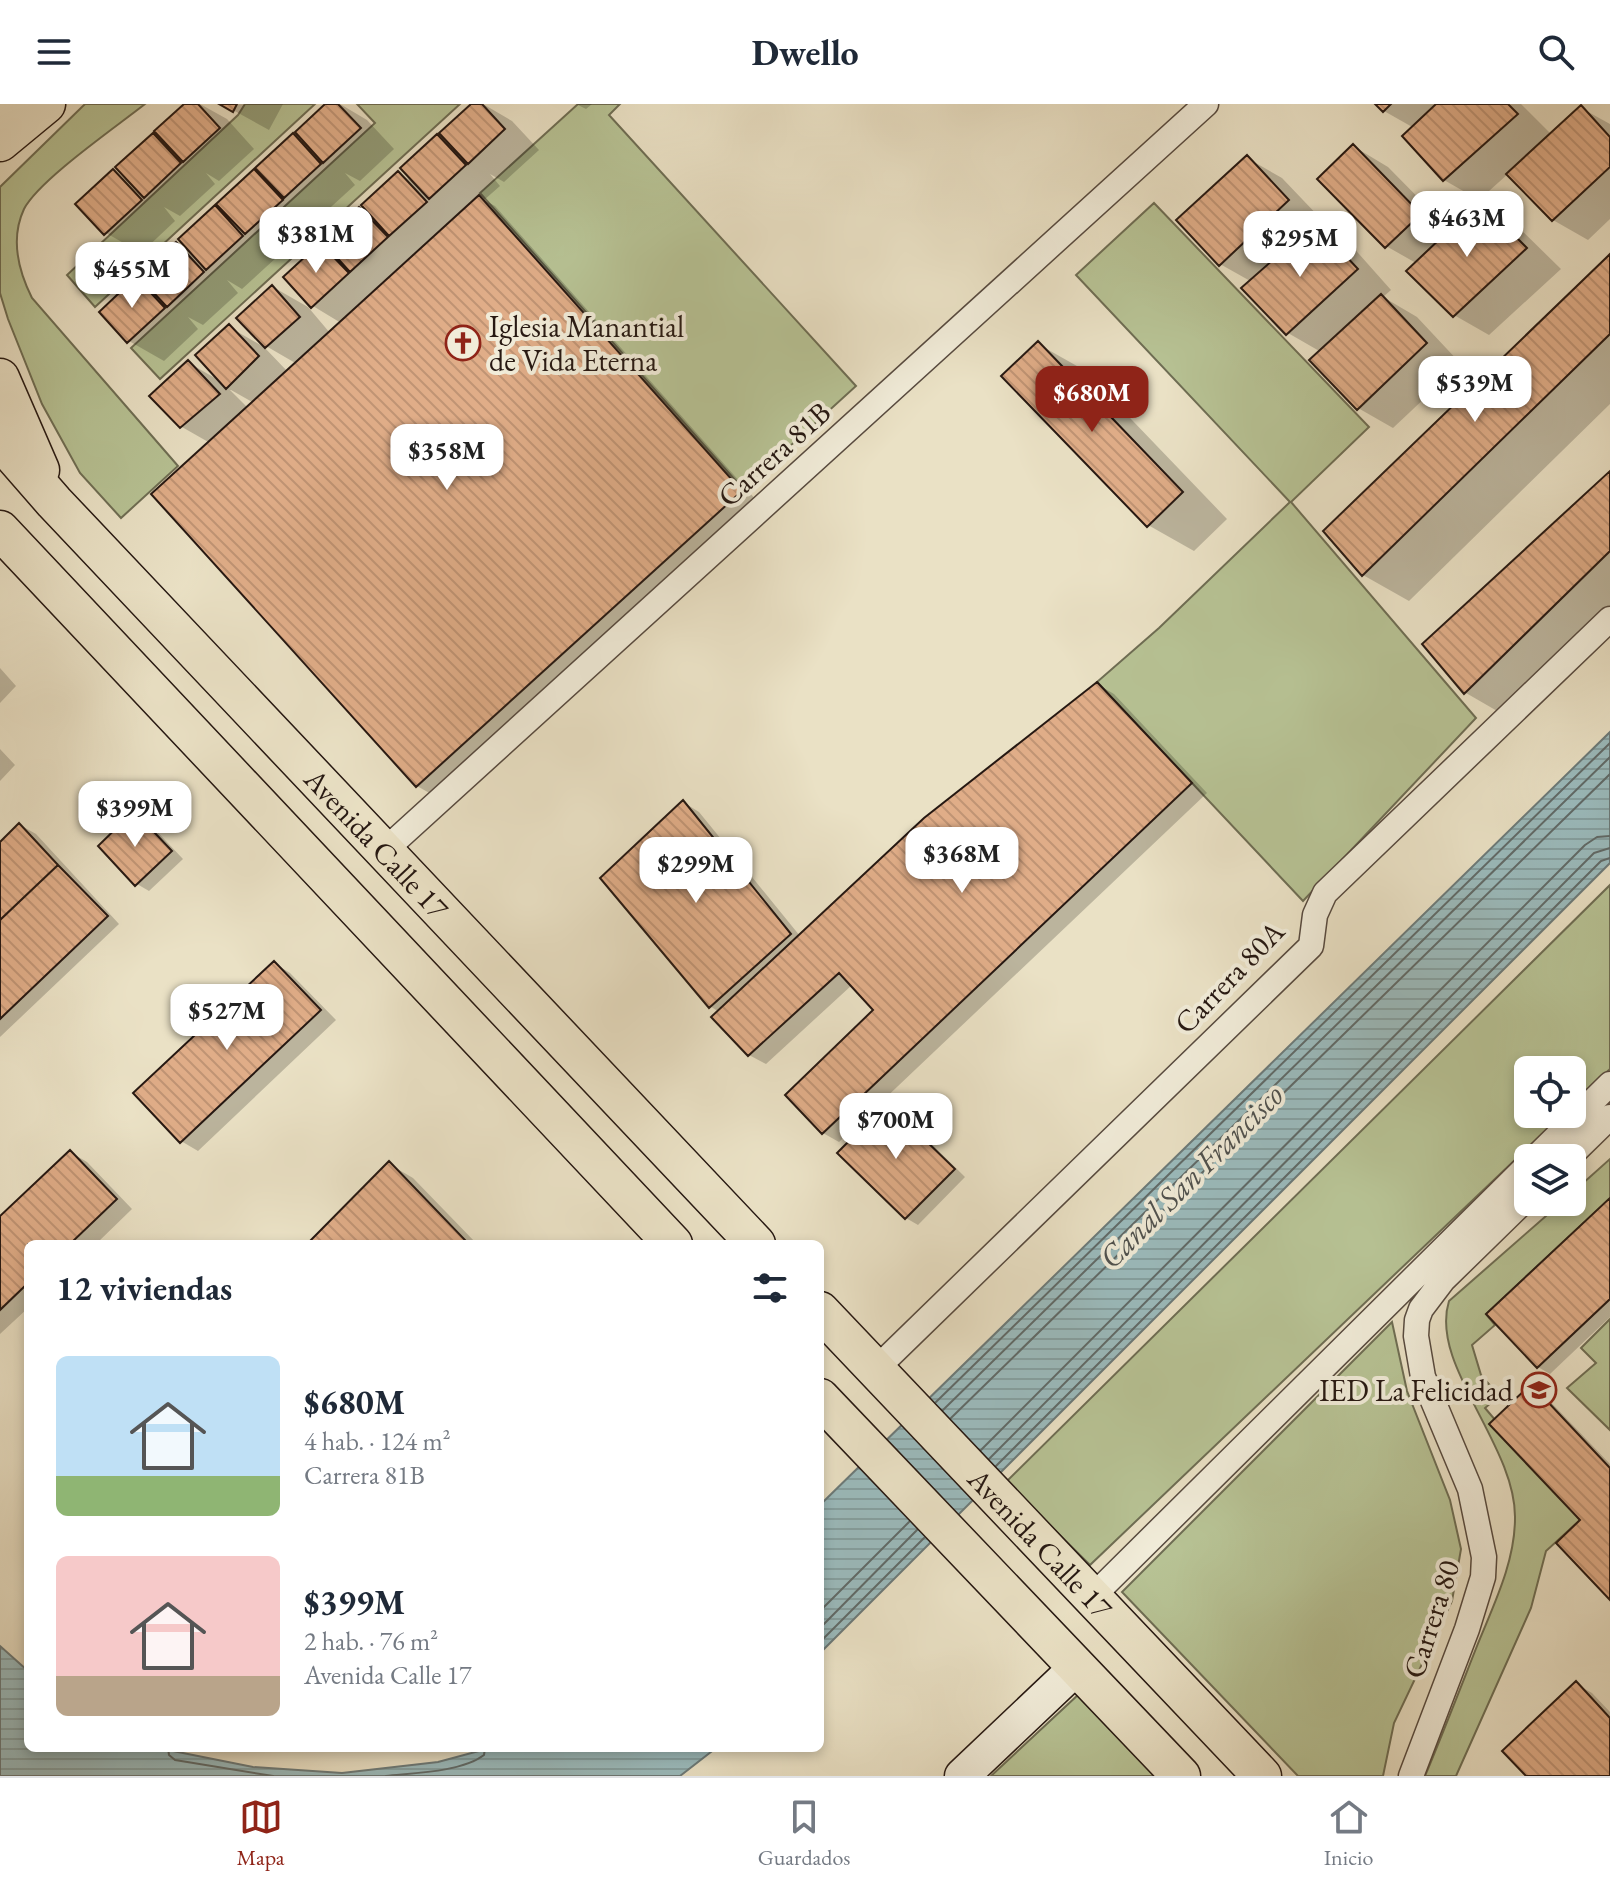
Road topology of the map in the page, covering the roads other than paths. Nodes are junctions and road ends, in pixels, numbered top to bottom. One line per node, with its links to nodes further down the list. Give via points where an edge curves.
1 (46, 104): 3 (main road)
2 (1206, 104): 9 (street, Carrera 81B)
3 (0, 142)
4 (0, 378): 6 (main road)
5 (0, 440): 6 (main road, Avenida Calle 17)
6 (54, 502): 9 (main road, Avenida Calle 17)
7 (0, 530): 16 (main road, Avenida Calle 17)
8 (1610, 619): 19 (street, Carrera 80A, via 1325,893 1315,915 1311,946)
9 (384, 851): 17 (main road, Avenida Calle 17)
10 (1610, 1084): 12 (street)
11 (1610, 1117): 13 (street)
12 (1549, 1144)
13 (1582, 1144)
14 (1514, 1179): 21 (street)
15 (1514, 1211): 26 (street, Carrera 80, via 1437,1286 1417,1320 1423,1377 1470,1489 1484,1557 1467,1629)
16 (669, 1240)
17 (752, 1240)
18 (824, 1315): 19 (main road, Avenida Calle 17)
19 (885, 1380): 21 (main road, Avenida Calle 17)
20 (824, 1402): 22 (main road, Avenida Calle 17)
21 (1092, 1597): 25 (main road, Avenida Calle 17)
22 (1077, 1667): 23 (street); 24 (main road, Avenida Calle 17)
23 (962, 1776)
24 (1181, 1776)
25 (1262, 1776)
26 (1411, 1776)

